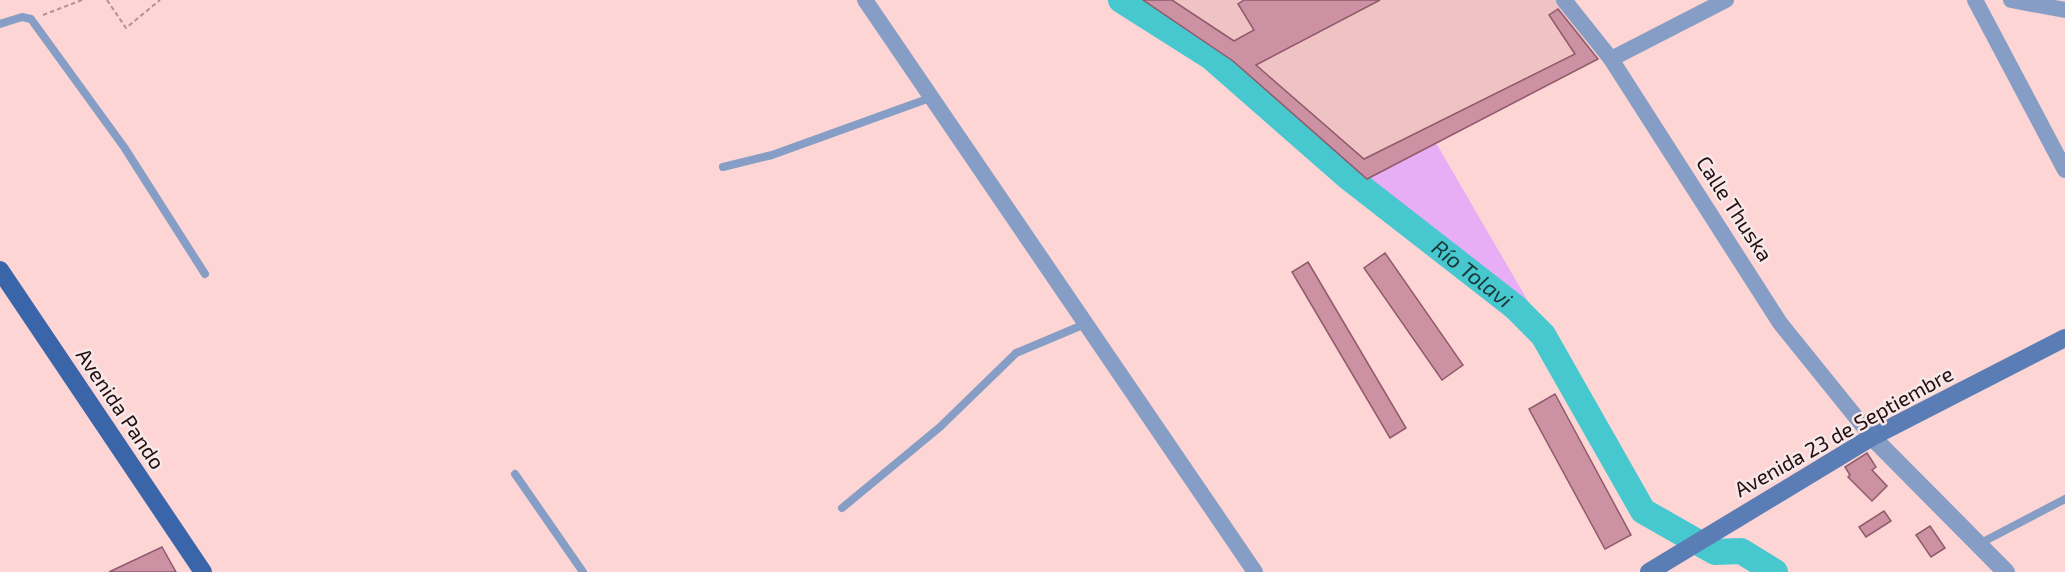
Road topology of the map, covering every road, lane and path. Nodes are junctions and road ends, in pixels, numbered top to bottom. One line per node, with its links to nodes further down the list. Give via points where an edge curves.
1 (82, 0): 10 (path)
2 (107, 0): 3 (path, via 126,28)
3 (160, 0)
4 (865, 0): 13 (street)
5 (1564, 0): 12 (street, Calle Thuska)
6 (1726, 0): 12 (street)
7 (1975, 0): 15 (street)
8 (2011, 0): 9 (street)
9 (2065, 10)
10 (31, 19): 11 (lane, via 22,17); 17 (lane, via 124,147)
11 (0, 24)
12 (1611, 59): 20 (street, Calle Thuska, via 1780,323)
13 (930, 98): 14 (lane, via 772,155); 18 (street)
14 (723, 167)
15 (2065, 170)
16 (0, 270): 25 (main road, Avenida Pando)
17 (206, 274)
18 (1086, 324): 23 (lane, via 1016,353 940,427); 27 (street)
19 (2065, 338): 20 (main road, Avenida 23 de Septiembre)
20 (1872, 437): 24 (street); 28 (main road, Avenida 23 de Septiembre)
21 (515, 474): 26 (lane)
22 (2065, 499): 24 (lane)
23 (842, 508)
24 (1979, 544): 29 (street)
25 (203, 572)
26 (583, 572)
27 (1255, 572)
28 (1649, 572)
29 (2006, 572)

